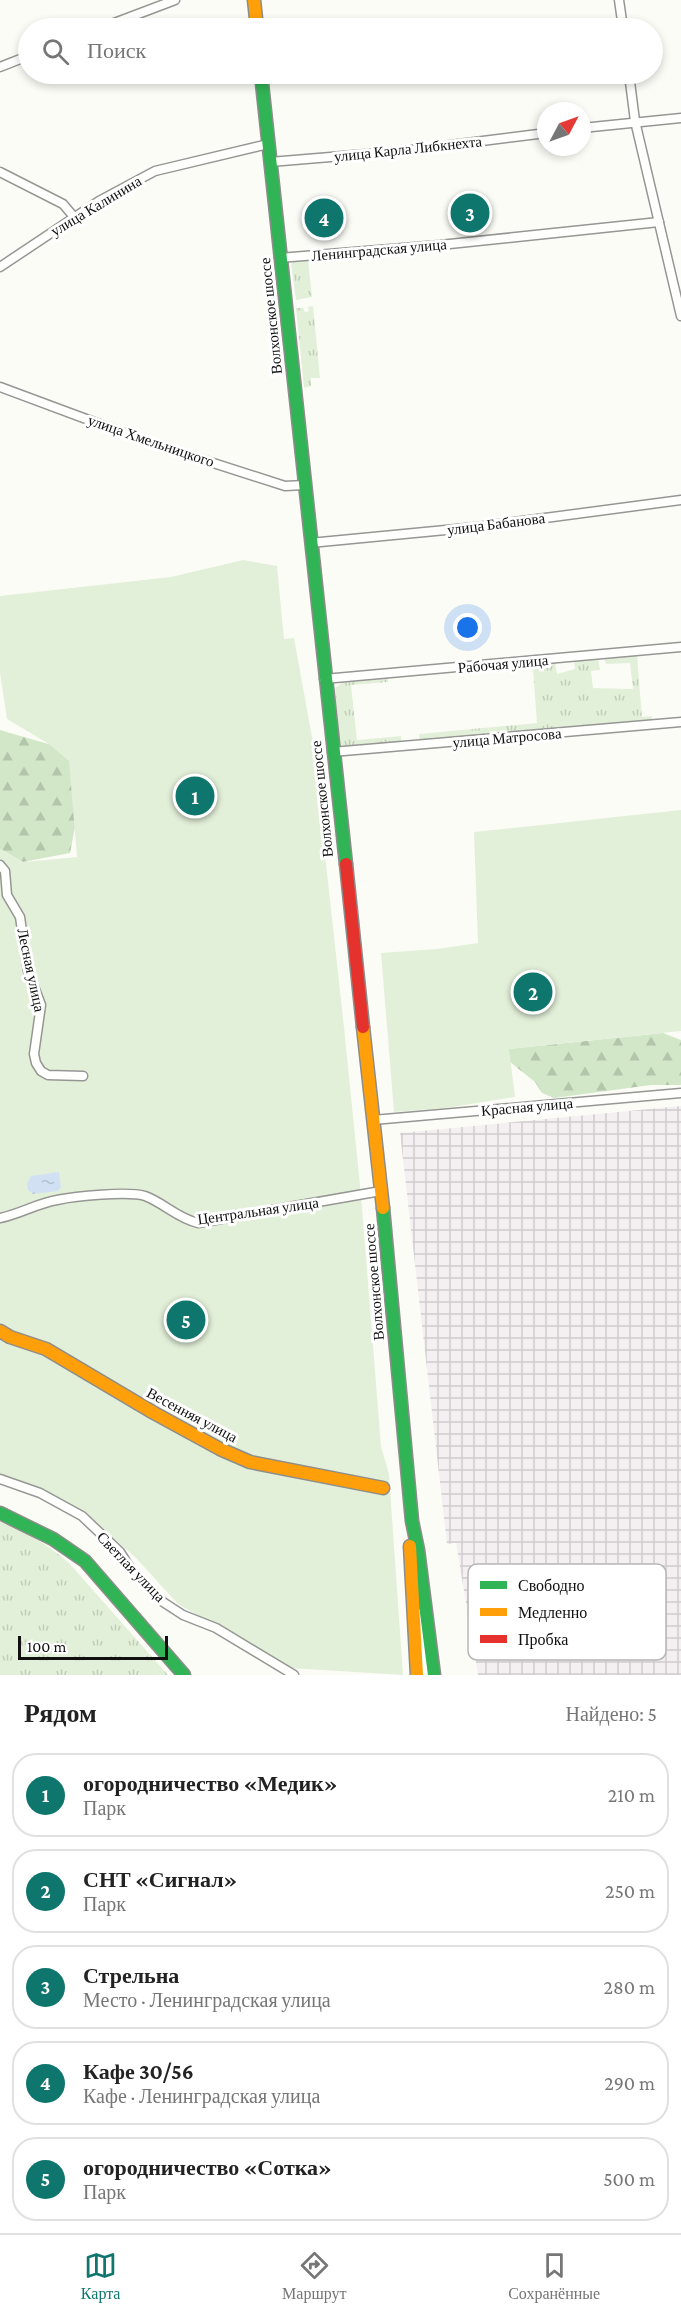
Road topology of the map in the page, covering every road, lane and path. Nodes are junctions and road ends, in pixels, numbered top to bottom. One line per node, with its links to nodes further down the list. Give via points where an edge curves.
1 (175, 0): 4 (street)
2 (254, 0): 5 (main road)
3 (619, 0): 6 (street)
4 (127, 18)
5 (256, 18)
6 (622, 18)
7 (18, 60): 8 (street)
8 (0, 67)
9 (262, 84): 15 (main road, Волхонское шоссе)
10 (630, 84): 12 (street)
11 (681, 118): 12 (street)
12 (635, 121): 13 (street); 19 (street)
13 (591, 127)
14 (537, 134): 16 (street, улица Карла Либкнехта)
15 (268, 144): 16 (main road, Волхонское шоссе); 18 (street, улица Калинина, via 155,171)
16 (270, 162): 20 (main road, Волхонское шоссе)
17 (0, 172): 18 (street, via 63,204)
18 (74, 218): 21 (street, улица Калинина)
19 (659, 222): 20 (street, Ленинградская улица); 22 (street)
20 (279, 258): 25 (main road, Волхонское шоссе)
21 (0, 267)
22 (678, 292): 23 (street)
23 (681, 316)
24 (0, 387): 25 (street, улица Хмельницкого, via 148,442 285,486)
25 (304, 485): 27 (main road, Волхонское шоссе)
26 (681, 500): 27 (street, улица Бабанова, via 477,527)
27 (310, 543): 29 (main road, Волхонское шоссе)
28 (681, 647): 29 (street, Рабочая улица)
29 (324, 680): 31 (main road, Волхонское шоссе)
30 (681, 722): 31 (street, улица Матросова)
31 (332, 752): 35 (main road, Волхонское шоссе)
32 (0, 865): 33 (street, Лесная улица, via 5,871 7,895 20,917 28,971 41,1005 36,1063 48,1075)
33 (83, 1076)
34 (681, 1093): 35 (street, Красная улица)
35 (373, 1120): 36 (main road, Волхонское шоссе)
36 (381, 1191): 37 (street, Центральная улица, via 198,1223 184,1220 144,1196 115,1195 55,1200); 42 (main road, Волхонское шоссе)
37 (0, 1218)
38 (0, 1331): 40 (main road, Весенняя улица, via 46,1349 154,1413 250,1462)
39 (0, 1479): 45 (street, Светлая улица, via 40,1492 82,1516 163,1602 183,1616 216,1628)
40 (383, 1488)
41 (0, 1513): 44 (main road, via 53,1539 85,1561)
42 (411, 1521): 43 (main road, Волхонское шоссе); 48 (main road, Волхонское шоссе)
43 (413, 1580): 46 (main road); 47 (street, Волхонское шоссе)
44 (184, 1675)
45 (294, 1675)
46 (417, 1675)
47 (426, 1675)
48 (434, 1675)

